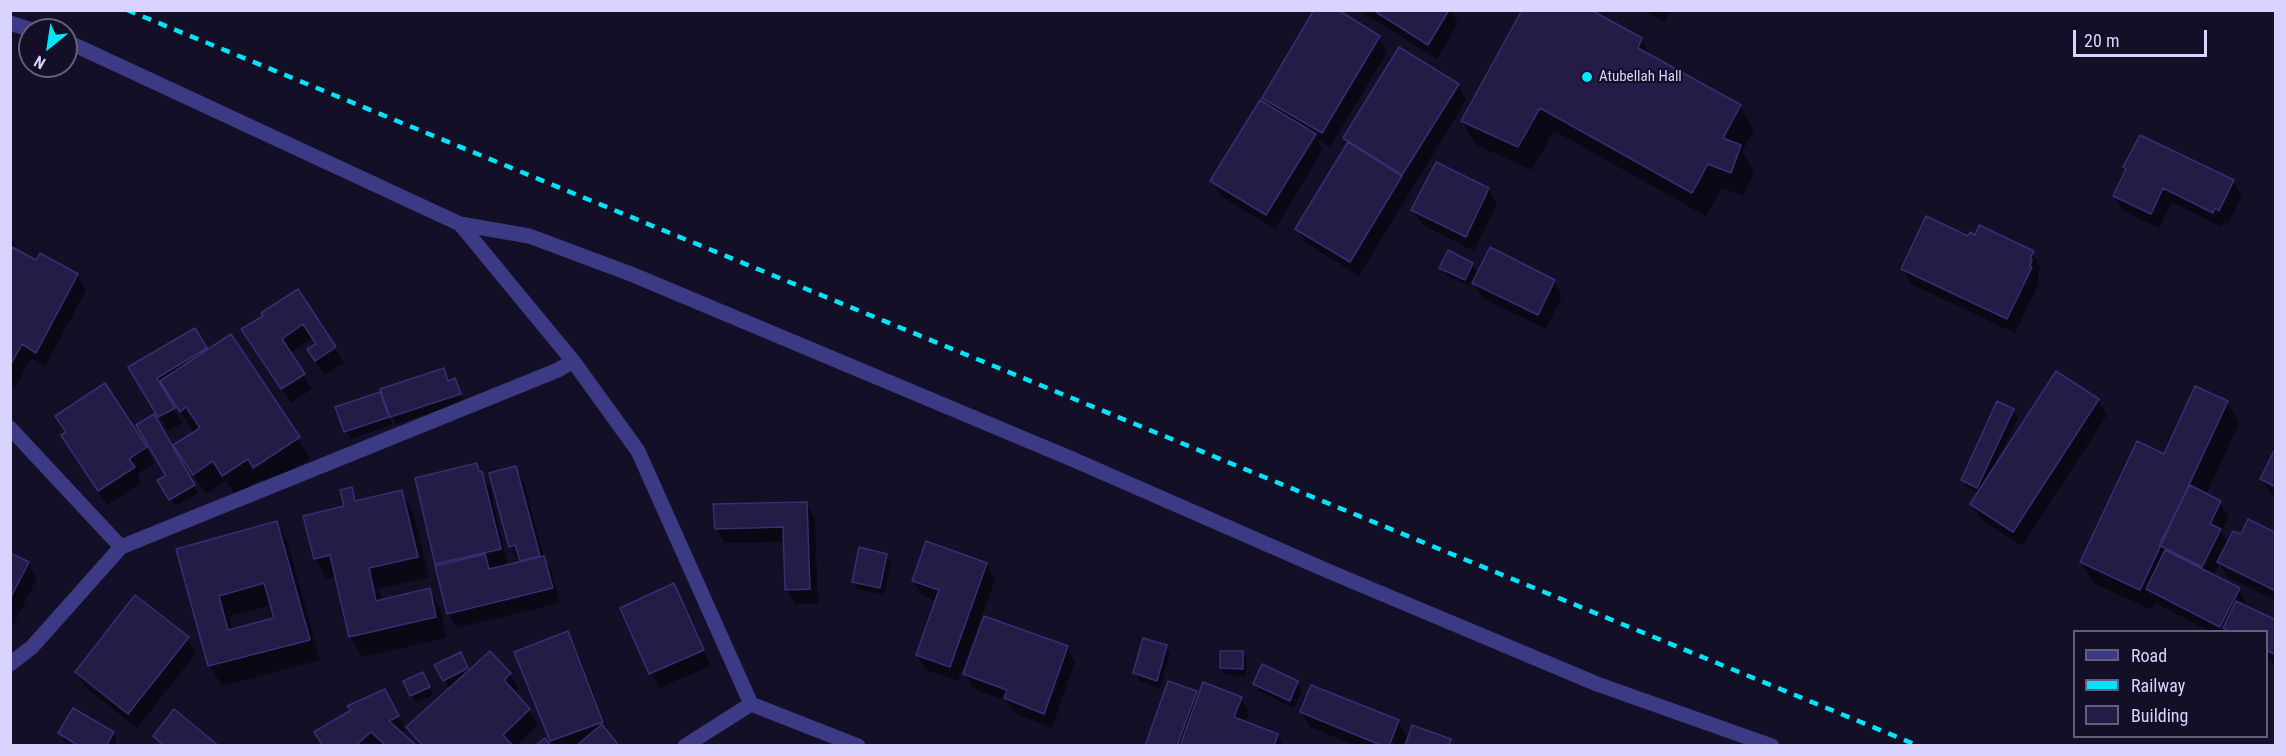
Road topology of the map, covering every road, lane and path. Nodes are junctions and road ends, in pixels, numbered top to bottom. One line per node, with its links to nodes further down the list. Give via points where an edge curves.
1 (78, 47): 2 (street)
2 (460, 224): 3 (street); 10 (street, via 529,236 631,274 1597,684)
3 (573, 361): 5 (street); 7 (street, via 638,451)
4 (10, 428): 5 (street)
5 (121, 547): 6 (street, via 32,647)
6 (10, 664)
7 (751, 704): 8 (street); 9 (street)
8 (684, 746)
9 (858, 746)
10 (1772, 746)

